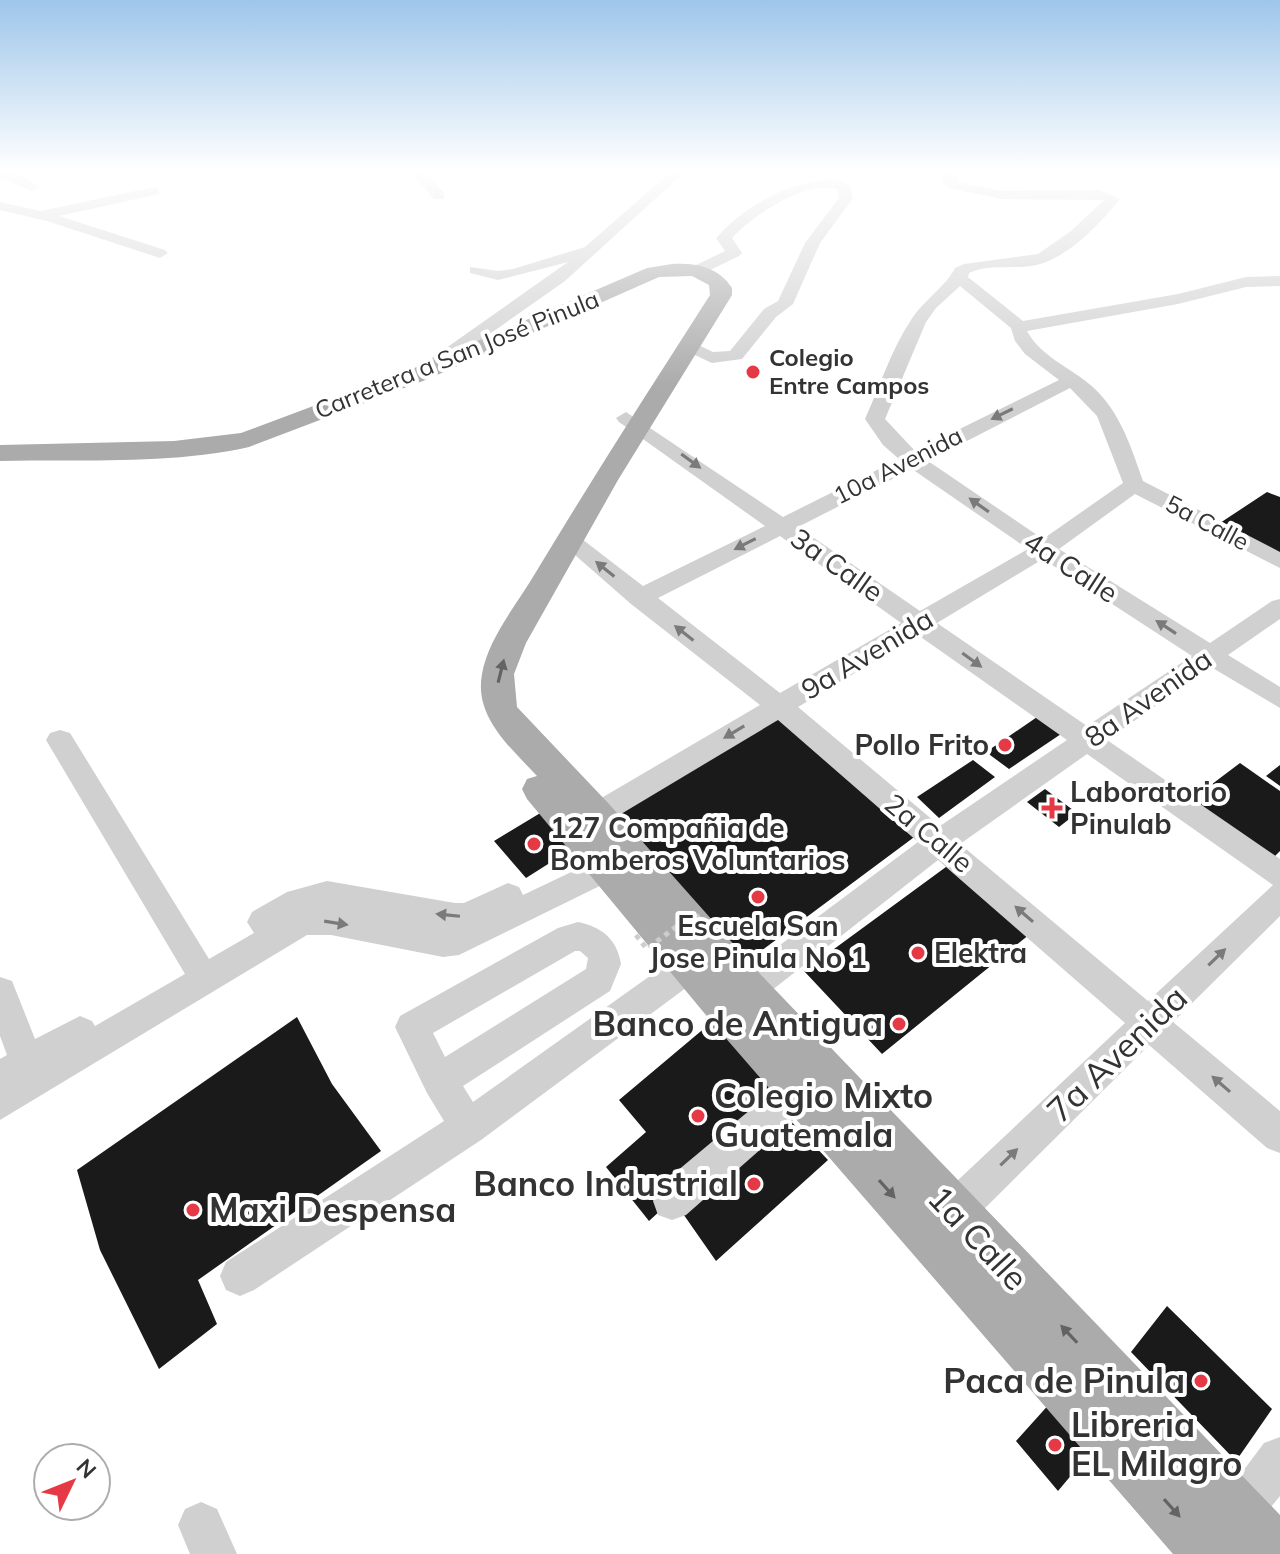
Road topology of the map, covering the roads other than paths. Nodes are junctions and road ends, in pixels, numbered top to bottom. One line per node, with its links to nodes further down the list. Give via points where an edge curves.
1 (124, 242): 7 (street)
2 (601, 242): 6 (street)
3 (726, 242): 9 (street, via 734,253)
4 (814, 242): 13 (street, via 785,304 770,313 736,355 710,358)
5 (1064, 242): 10 (street, via 1045,258 970,266)
6 (594, 249): 8 (street, via 506,277); 14 (street)
7 (160, 253)
8 (476, 270)
9 (696, 271): 13 (main road, Carretera a San José Pinula, via 715,279 722,291); 14 (main road, Carretera a San José Pinula, via 654,272)
10 (960, 278): 12 (street); 18 (street, 4a Calle, via 926,306 875,419)
11 (1280, 281): 12 (street, via 1246,282)
12 (1020, 327): 15 (street, via 1023,345)
13 (690, 346): 16 (main road, Carretera a San José Pinula)
14 (420, 374): 17 (main road, Carretera a San José Pinula, via 223,445)
15 (1072, 380): 18 (street, 10a Avenida, one-way to 18); 20 (street, via 1112,423)
16 (634, 422): 19 (main road, Carretera a San José Pinula, via 705,294 698,279 659,277 401,393 236,451 179,460); 21 (street, 3a Calle, one-way to 21); 22 (main road, Carretera a San José Pinula); 33 (main road, Carretera a San José Pinula, via 480,659 474,680 476,705 484,724)
17 (0, 453)
18 (912, 458): 21 (street, 10a Avenida); 23 (street, 4a Calle, one-way to 18)
19 (0, 462)
20 (1134, 485): 23 (street, 9a Avenida); 24 (street, 5a Calle)
21 (780, 526): 25 (street, 10a Avenida, one-way to 25); 27 (street, 3a Calle)
22 (570, 541): 25 (street, 2a Calle, one-way to 22); 33 (main road, Carretera a San José Pinula, one-way to 22, via 500,708 498,674 510,643)
23 (1042, 550): 27 (street, 9a Avenida); 28 (street, 4a Calle, one-way to 23)
24 (1280, 561)
25 (639, 598): 30 (street, 2a Calle, one-way to 25)
26 (1280, 607): 28 (street, 8a Avenida)
27 (920, 623): 30 (street, 9a Avenida); 32 (street, 3a Calle, one-way to 32)
28 (1210, 655): 29 (street, 4a Calle); 32 (street, 8a Avenida)
29 (1280, 699)
30 (779, 706): 34 (street, 2a Calle); 35 (street, 9a Avenida, one-way to 35)
31 (60, 740): 39 (street)
32 (1086, 741): 34 (street, 8a Avenida); 36 (street, 3a Calle)
33 (515, 744): 35 (main road, 1a Calle)
34 (940, 842): 41 (street, 8a Avenida); 42 (street, 2a Calle, one-way to 34)
35 (599, 846): 38 (main road, 1a Calle); 39 (street, one-way to 39, via 467,916 327,894 309,896); 41 (main road, 1a Calle); 43 (street, one-way to 35, via 302,921 331,921 443,943 459,941)
36 (1280, 875)
37 (1280, 896): 42 (street, 7a Avenida, one-way to 37)
38 (698, 946): 41 (main road, 1a Calle); 47 (street)
39 (195, 963): 43 (street)
40 (0, 992): 43 (street)
41 (736, 998): 45 (main road, 1a Calle)
42 (1150, 1022): 48 (street, 2a Calle, one-way to 42); 50 (street, 7a Avenida, one-way to 42)
43 (21, 1074): 46 (street)
44 (439, 1081): 44 (street, via 414,1024 569,938 586,937 598,947 606,965 598,980); 47 (street)
45 (812, 1082): 49 (street); 50 (main road, 1a Calle); 53 (main road, 1a Calle, one-way to 53)
46 (0, 1102)
47 (468, 1127): 51 (street)
48 (1280, 1135)
49 (672, 1201)
50 (953, 1212): 53 (main road, 1a Calle, one-way to 50)
51 (240, 1276)
52 (1280, 1459): 53 (street)
53 (1240, 1542)

